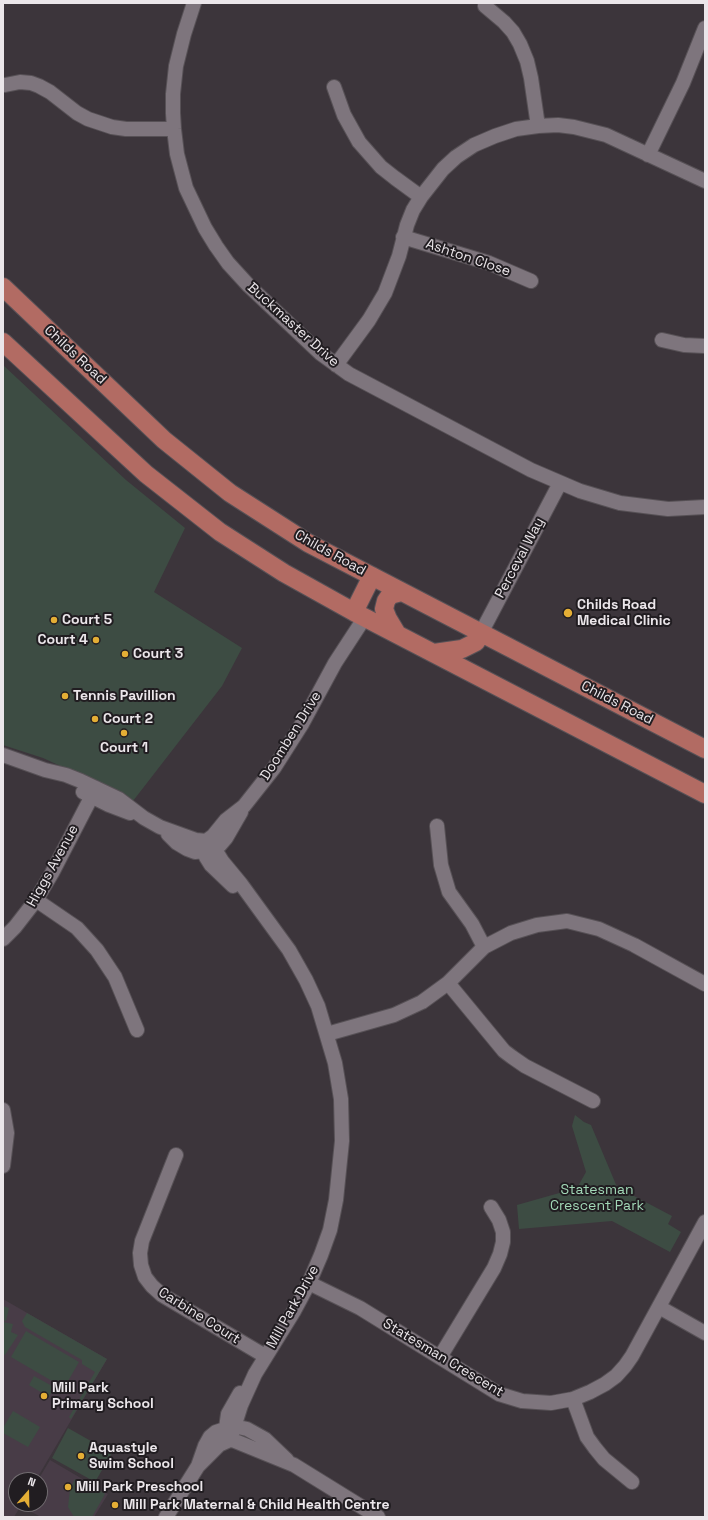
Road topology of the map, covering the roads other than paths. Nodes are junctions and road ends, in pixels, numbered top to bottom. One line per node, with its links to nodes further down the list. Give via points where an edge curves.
1 (194, 3): 7 (street, Buckmaster Drive, via 176,66)
2 (485, 6): 6 (street, via 504,22 520,44 531,78)
3 (705, 28): 8 (street, via 683,83)
4 (5, 84): 7 (street, via 20,82 39,86 77,113 112,127)
5 (334, 87): 10 (street, via 344,115 359,142 381,167)
6 (538, 126): 8 (street, via 591,130); 10 (street, via 516,129 474,146 443,169)
7 (174, 129): 17 (street, Buckmaster Drive, via 177,154 186,188 216,246 249,286)
8 (648, 155): 9 (street)
9 (705, 181)
10 (421, 196): 11 (street, via 413,210)
11 (404, 237): 12 (street, Ashton Close, via 470,256); 17 (street, via 384,293 369,320)
12 (531, 281)
13 (3, 287): 20 (main road, Childs Road, via 164,440 230,493 308,543)
14 (662, 340): 16 (street)
15 (3, 342): 22 (main road, via 146,474 220,532 284,574)
16 (705, 346)
17 (336, 365): 18 (street, Buckmaster Drive, via 368,385)
18 (560, 483): 19 (street, Buckmaster Drive, via 600,498 638,506 668,509); 23 (street, Perceval Way)
19 (705, 507)
20 (377, 579): 21 (main road, Childs Road); 22 (main road)
21 (401, 592): 23 (main road, Childs Road); 24 (main road, via 390,595 384,609)
22 (359, 615): 24 (main road); 31 (street, Doomben Drive, via 335,663 274,768 244,806 226,820)
23 (481, 633): 25 (main road, via 476,642 462,649); 26 (main road, Childs Road)
24 (397, 634): 25 (main road)
25 (434, 653): 29 (main road)
26 (705, 749)
27 (3, 755): 28 (street, via 66,775)
28 (94, 792): 31 (street, via 119,799 160,827); 32 (street, Higgs Avenue)
29 (705, 794)
30 (437, 826): 34 (street, via 441,865 449,892 472,924)
31 (209, 847): 38 (street, Mill Park Drive, via 206,857 211,865 253,901 289,950 318,1006)
32 (36, 900): 33 (street, Higgs Avenue); 37 (street, via 77,928 107,963)
33 (3, 939)
34 (484, 947): 35 (street); 36 (street, via 511,933 537,925 567,921 599,929)
35 (448, 983): 38 (street, via 409,1009); 39 (street, via 504,1051 525,1066)
36 (705, 984)
37 (137, 1030)
38 (327, 1034): 45 (street, Mill Park Drive, via 341,1099 340,1170 330,1230)
39 (593, 1101)
40 (3, 1110): 42 (street, via 7,1133)
41 (176, 1154): 48 (street, Carbine Court, via 142,1241 141,1266 152,1286 162,1295)
42 (3, 1166)
43 (491, 1208): 49 (street, via 500,1220 503,1232 500,1254)
44 (705, 1222): 46 (street, Statesman Crescent)
45 (309, 1283): 48 (street, Mill Park Drive); 49 (street, Statesman Crescent, via 360,1308)
46 (659, 1307): 47 (street); 50 (street, Statesman Crescent, via 632,1356 616,1376)
47 (705, 1333)
48 (265, 1356): 51 (street, Mill Park Drive)
49 (440, 1357): 50 (street, Statesman Crescent, via 509,1398 536,1403)
50 (573, 1399): 52 (street, via 594,1448)
51 (230, 1432): 53 (street, via 198,1466); 54 (street, via 242,1443 294,1466)
52 (632, 1482)
53 (166, 1517)
54 (378, 1517)

